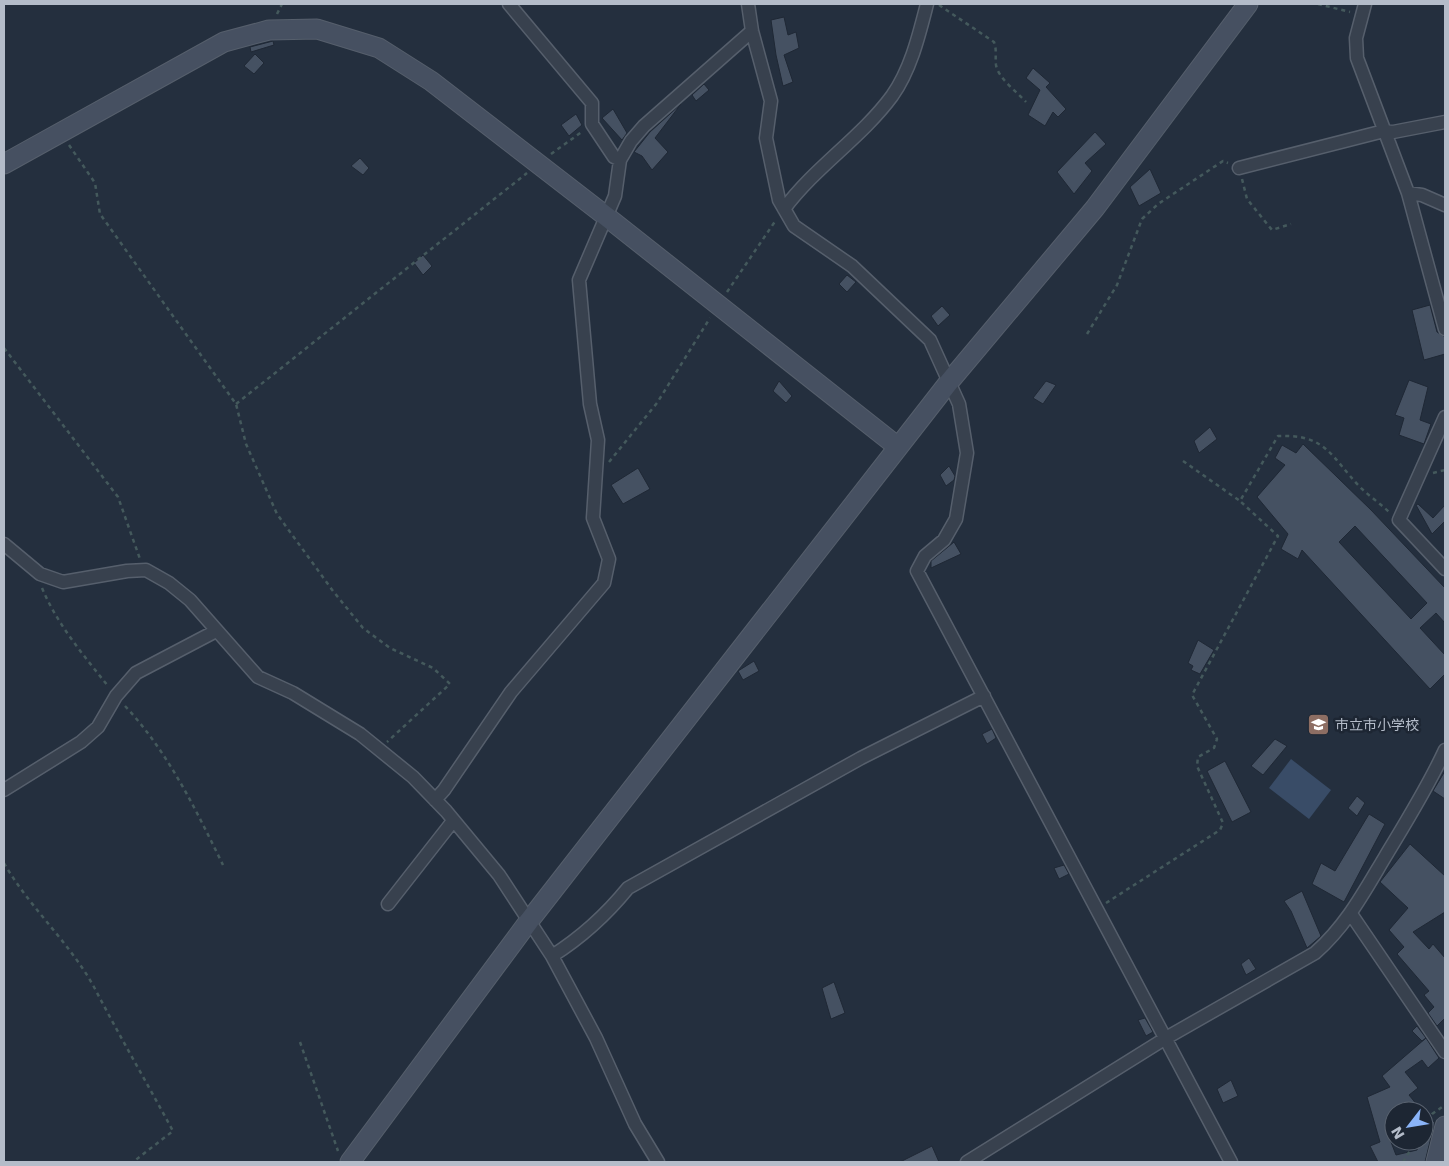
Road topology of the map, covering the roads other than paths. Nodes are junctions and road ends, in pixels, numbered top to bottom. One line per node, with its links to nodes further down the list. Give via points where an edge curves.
1 (509, 4): 9 (street, via 592,103 592,124 614,157)
2 (748, 4): 6 (street)
3 (927, 4): 14 (street, via 916,47 893,95 860,132 797,190)
4 (1248, 4): 17 (street, via 1095,208)
5 (1363, 9): 8 (street, via 1356,38 1357,58)
6 (752, 31): 9 (street, via 644,126); 14 (street, via 771,101 766,138 779,200)
7 (1445, 122): 8 (street)
8 (1384, 131): 11 (street); 12 (street)
9 (620, 160): 15 (street)
10 (4, 164): 15 (street, via 224,42 269,30 317,29 379,48 431,81)
11 (1239, 168)
12 (1408, 193): 13 (street); 16 (street)
13 (1445, 205)
14 (784, 208): 17 (street, via 794,226 852,266 930,340)
15 (607, 217): 19 (street); 26 (street, via 579,280 590,404 598,440 593,518 609,559 604,583 511,692)
16 (1445, 329)
17 (949, 382): 19 (street); 23 (street, via 961,412 967,453 956,519 944,540 925,556 917,571)
18 (1445, 417): 21 (street, via 1399,520)
19 (898, 447): 30 (street)
20 (4, 544): 22 (street, via 40,574 63,582 127,570 146,570 190,600)
21 (1445, 569)
22 (216, 631): 25 (street, via 136,673 116,696 98,727 81,742); 26 (street, via 258,677 293,693 360,734 413,777)
23 (984, 696): 31 (street, via 861,758 628,888 608,913); 32 (street)
24 (1445, 750): 29 (street, via 1432,778)
25 (4, 790)
26 (435, 800): 27 (street)
27 (453, 821): 28 (street); 30 (street, via 499,875)
28 (388, 904)
29 (1351, 914): 32 (street, via 1315,953); 33 (street)
30 (529, 921): 31 (street); 35 (street)
31 (552, 956): 36 (street, via 596,1038 635,1124)
32 (1166, 1038): 37 (street); 38 (street)
33 (1445, 1052)
34 (1445, 1126): 39 (street)
35 (344, 1158)
36 (658, 1162)
37 (967, 1162)
38 (1232, 1162)
39 (1436, 1162)

